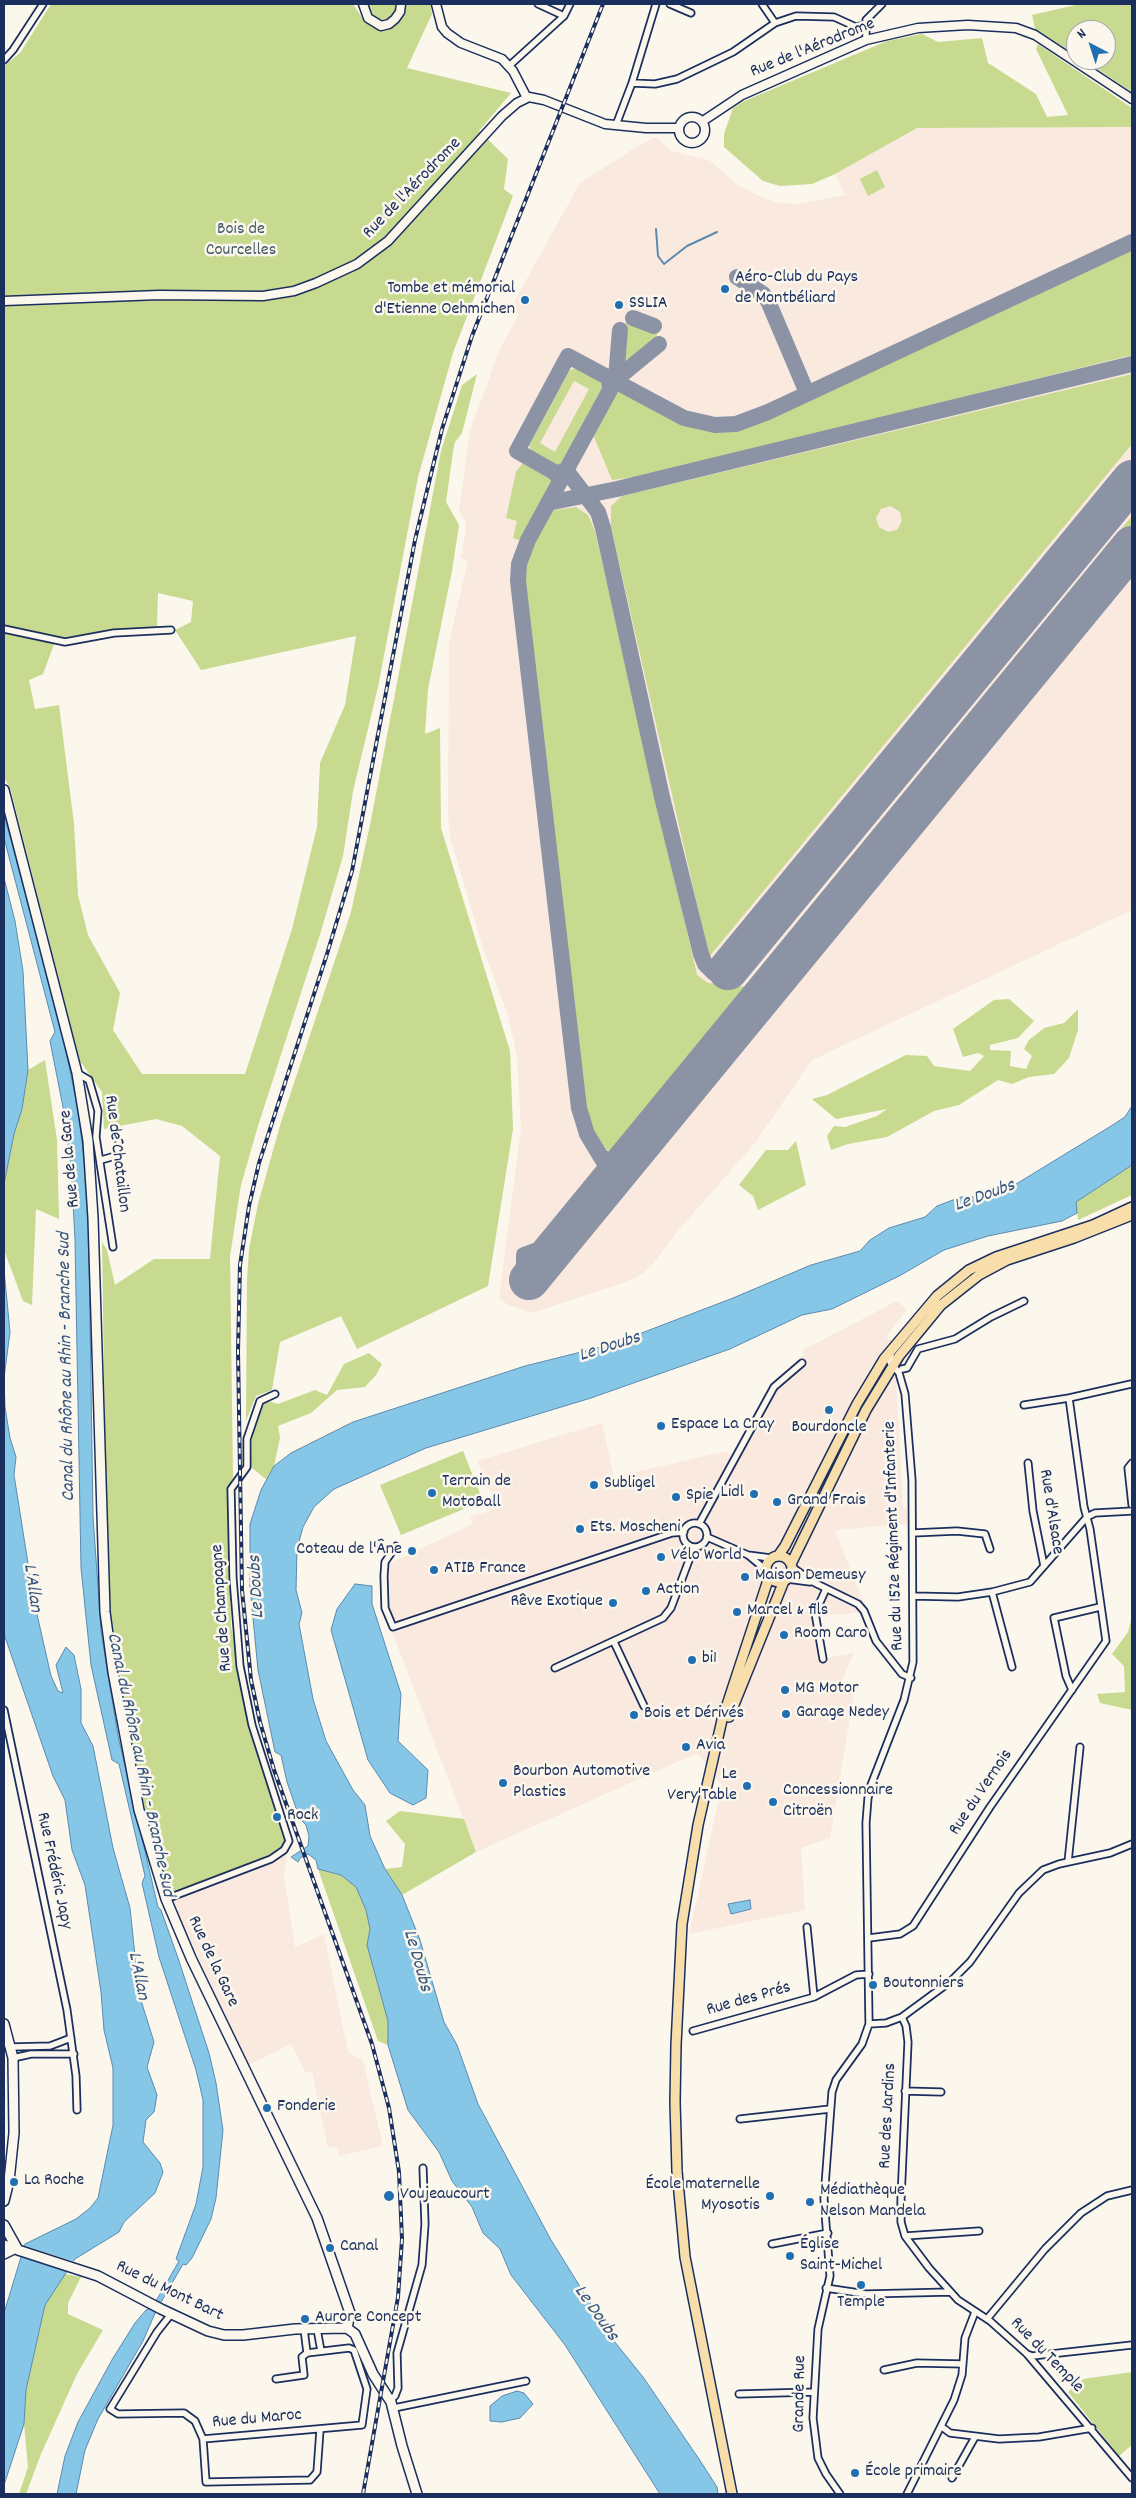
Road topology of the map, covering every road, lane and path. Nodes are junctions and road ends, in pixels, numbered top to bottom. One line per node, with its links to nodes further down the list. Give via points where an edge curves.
1 (43, 4): 16 (street)
2 (363, 4): 3 (street, via 368,18 381,26 395,18)
3 (401, 4)
4 (436, 4): 17 (street, via 442,26 454,40 496,55)
5 (538, 4): 12 (street)
6 (570, 4): 12 (street)
7 (656, 4): 18 (street)
8 (670, 4): 11 (street)
9 (762, 4): 13 (street)
10 (882, 4): 14 (street)
11 (691, 13)
12 (564, 16): 17 (street)
13 (775, 23): 14 (street, via 796,16 814,15 834,17 856,27); 18 (street, via 733,52 677,79 650,85)
14 (864, 25): 15 (street)
15 (866, 40): 20 (street, Rue de l'Aérodrome, via 918,28 968,24 1016,28 1051,44); 21 (street, Rue de l'Aérodrome, via 742,95)
16 (4, 60)
17 (509, 66): 19 (street)
18 (632, 83): 22 (street)
19 (528, 98): 22 (street, via 537,97 598,122); 24 (street, Rue de l'Aérodrome, via 516,103 502,116 388,241 357,264 316,284 262,296 159,295)
20 (1132, 99)
21 (703, 121): 23 (street, via 687,118); 23 (street, via 705,134 696,143 682,139)
22 (616, 125): 23 (street)
23 (679, 128)
24 (4, 301)
25 (4, 629): 26 (street, via 65,642 114,633)
26 (171, 630)
27 (4, 790): 28 (main road, Rue de la Gare)
28 (77, 1073): 29 (main road, Rue de la Gare); 29 (street, Rue de Chataillon, via 89,1080 98,1111)
29 (92, 1139): 31 (street, Rue de Chataillon); 78 (main road, Rue de la Gare, via 105,1612 113,1672 140,1810)
30 (119, 1142): 31 (street, via 115,1156)
31 (101, 1160): 34 (street, Rue de Chataillon)
32 (1132, 1207): 36 (main road, via 969,1270 937,1296)
33 (1132, 1215): 38 (main road, via 1007,1260 979,1275 941,1305 899,1356)
34 (113, 1247)
35 (1024, 1301): 38 (street, via 955,1339 918,1349 907,1368)
36 (912, 1325): 38 (street, via 888,1358); 57 (main road, via 884,1358 785,1546)
37 (802, 1364): 49 (street, via 774,1387)
38 (898, 1368): 41 (street, Rue du 152e Régiment d'Infanterie); 41 (street, Rue du 152e Régiment d'Infanterie); 58 (main road, via 866,1410)
39 (1131, 1384): 42 (street)
40 (275, 1394): 78 (street, Rue de Champagne, via 260,1400 247,1439 247,1467 231,1489 233,1578 240,1666 252,1725 289,1841 284,1850 271,1859)
41 (905, 1394): 51 (street, Rue du 152e Régiment d'Infanterie)
42 (1069, 1398): 43 (street); 48 (street)
43 (1024, 1405)
44 (1028, 1463): 59 (street, Rue d'Alsace)
45 (1132, 1463): 46 (street, via 1128,1468)
46 (1132, 1505)
47 (1132, 1511): 48 (street, via 1095,1513)
48 (1087, 1517): 59 (street); 66 (street)
49 (699, 1524): 50 (street, via 692,1524); 52 (street, via 705,1528)
50 (684, 1532): 53 (street, via 672,1533 393,1627 385,1608 384,1576 387,1558); 54 (street, via 687,1543)
51 (914, 1533): 55 (street, via 957,1531 985,1534); 65 (street, Rue du 152e Régiment d'Infanterie)
52 (707, 1537): 54 (street, via 701,1545); 56 (street)
53 (396, 1546)
54 (694, 1547): 67 (street, via 668,1613 655,1623)
55 (990, 1549)
56 (748, 1555): 57 (street); 60 (street)
57 (774, 1557): 58 (main road, via 784,1556); 60 (main road, via 767,1564)
58 (792, 1565): 61 (main road); 62 (street)
59 (1044, 1566): 64 (street, via 1030,1582)
60 (767, 1574): 61 (main road, via 774,1581); 81 (main road, via 708,1774 689,1876)
61 (786, 1580): 62 (street); 81 (main road, via 722,1736 702,1820)
62 (814, 1582): 63 (street)
63 (826, 1588): 68 (street, via 815,1613); 71 (street, via 858,1604 876,1641 902,1674)
64 (992, 1592): 65 (street, via 958,1597); 69 (street)
65 (913, 1596): 71 (street, Rue du 152e Régiment d'Infanterie)
66 (1100, 1607): 72 (street, Rue du Vernois, via 1106,1641); 72 (street, via 1054,1618)
67 (614, 1642): 70 (street); 73 (street)
68 (823, 1659)
69 (1012, 1667)
70 (555, 1668)
71 (911, 1678): 80 (street, Rue du 152e Régiment d'Infanterie, via 868,1798)
72 (1072, 1690): 80 (street, Rue du Vernois, via 912,1926 900,1934)
73 (644, 1706)
74 (4, 1710): 88 (street, Rue Frédéric Japy)
75 (1080, 1747): 77 (street)
76 (1132, 1844): 77 (street, via 1110,1853)
77 (1068, 1862): 84 (street, via 1043,1870 1030,1880 970,1962)
78 (166, 1899): 113 (main road, Rue de la Gare, via 191,1958 317,2218 350,2313)
79 (807, 1927): 83 (street, Rue des Prés)
80 (869, 1938): 82 (street, Rue du 152e Régiment d'Infanterie)
81 (681, 1957): 135 (main road, via 675,2102 682,2228 702,2348)
82 (869, 1974): 83 (street, Rue des Prés, via 856,1975); 86 (street, Rue du 152e Régiment d'Infanterie)
83 (814, 1996): 87 (street, Rue des Prés)
84 (902, 2017): 86 (street, via 886,2023); 92 (street, Rue des Jardins, via 908,2042)
85 (4, 2024): 89 (main road)
86 (869, 2024): 94 (street, Rue du 152e Régiment d'Infanterie, via 862,2044 833,2086)
87 (693, 2031)
88 (71, 2038): 89 (street, via 50,2046); 90 (street, Rue Frédéric Japy)
89 (11, 2047): 91 (main road)
90 (74, 2054): 91 (street, via 31,2054); 95 (street, Rue Frédéric Japy)
91 (13, 2058): 99 (main road, via 14,2133)
92 (905, 2091): 93 (street); 103 (street, Rue des Jardins, via 901,2204)
93 (941, 2092)
94 (830, 2109): 96 (street); 102 (street, Rue du 152e Régiment d'Infanterie, via 824,2192)
95 (77, 2110)
96 (740, 2119)
97 (423, 2168): 126 (street, via 425,2224 422,2265 397,2353 398,2388)
98 (1132, 2190): 112 (street, via 1107,2196 1081,2213 1045,2248)
99 (4, 2201)
100 (4, 2225): 106 (main road)
101 (979, 2231): 103 (street)
102 (828, 2233): 104 (street); 108 (street, Rue du 152e Régiment d'Infanterie, via 830,2276)
103 (905, 2236): 109 (street, Rue des Jardins)
104 (772, 2244)
105 (4, 2245): 106 (main road, Rue du Mont Bart)
106 (17, 2249): 107 (main road); 111 (main road, Rue du Mont Bart, via 98,2276)
107 (4, 2254)
108 (826, 2288): 109 (street, via 874,2294); 124 (street, Grande Rue, via 818,2329)
109 (950, 2292): 110 (street, Rue du Temple)
110 (975, 2312): 112 (street, Rue du Temple); 120 (street, via 965,2338)
111 (172, 2313): 114 (main road, Rue du Mont Bart, via 208,2331 224,2335); 131 (street, Rue du Maroc, via 110,2410 118,2414 184,2414 195,2421)
112 (987, 2319): 119 (street, Rue du Temple)
113 (346, 2328): 115 (main road, Rue du Mont Bart); 126 (main road, via 355,2334 373,2374)
114 (304, 2329): 115 (main road, Rue du Mont Bart); 118 (street)
115 (317, 2329): 117 (street)
116 (1132, 2345): 119 (street, via 1032,2356)
117 (321, 2351): 118 (street); 129 (street, Rue du Maroc, via 354,2350 367,2389 362,2425)
118 (307, 2353): 122 (street, via 302,2357 304,2375)
119 (1026, 2354): 128 (street, Rue du Temple)
120 (962, 2364): 121 (street, via 917,2363); 127 (street, via 962,2376)
121 (884, 2370)
122 (276, 2379)
123 (526, 2381): 126 (street)
124 (813, 2392): 125 (street); 136 (street, Grande Rue, via 818,2458)
125 (739, 2394)
126 (392, 2404): 134 (main road)
127 (942, 2427): 130 (street, via 950,2433); 137 (street)
128 (1092, 2428): 130 (street, via 1039,2437); 133 (street, Rue du Temple)
129 (320, 2430): 131 (street, Rue du Maroc); 131 (street, via 317,2472 310,2480 206,2482)
130 (975, 2437): 132 (street)
131 (203, 2439)
132 (952, 2478)
133 (1132, 2478)
134 (417, 2494)
135 (732, 2494)
136 (840, 2494)
137 (907, 2494)

